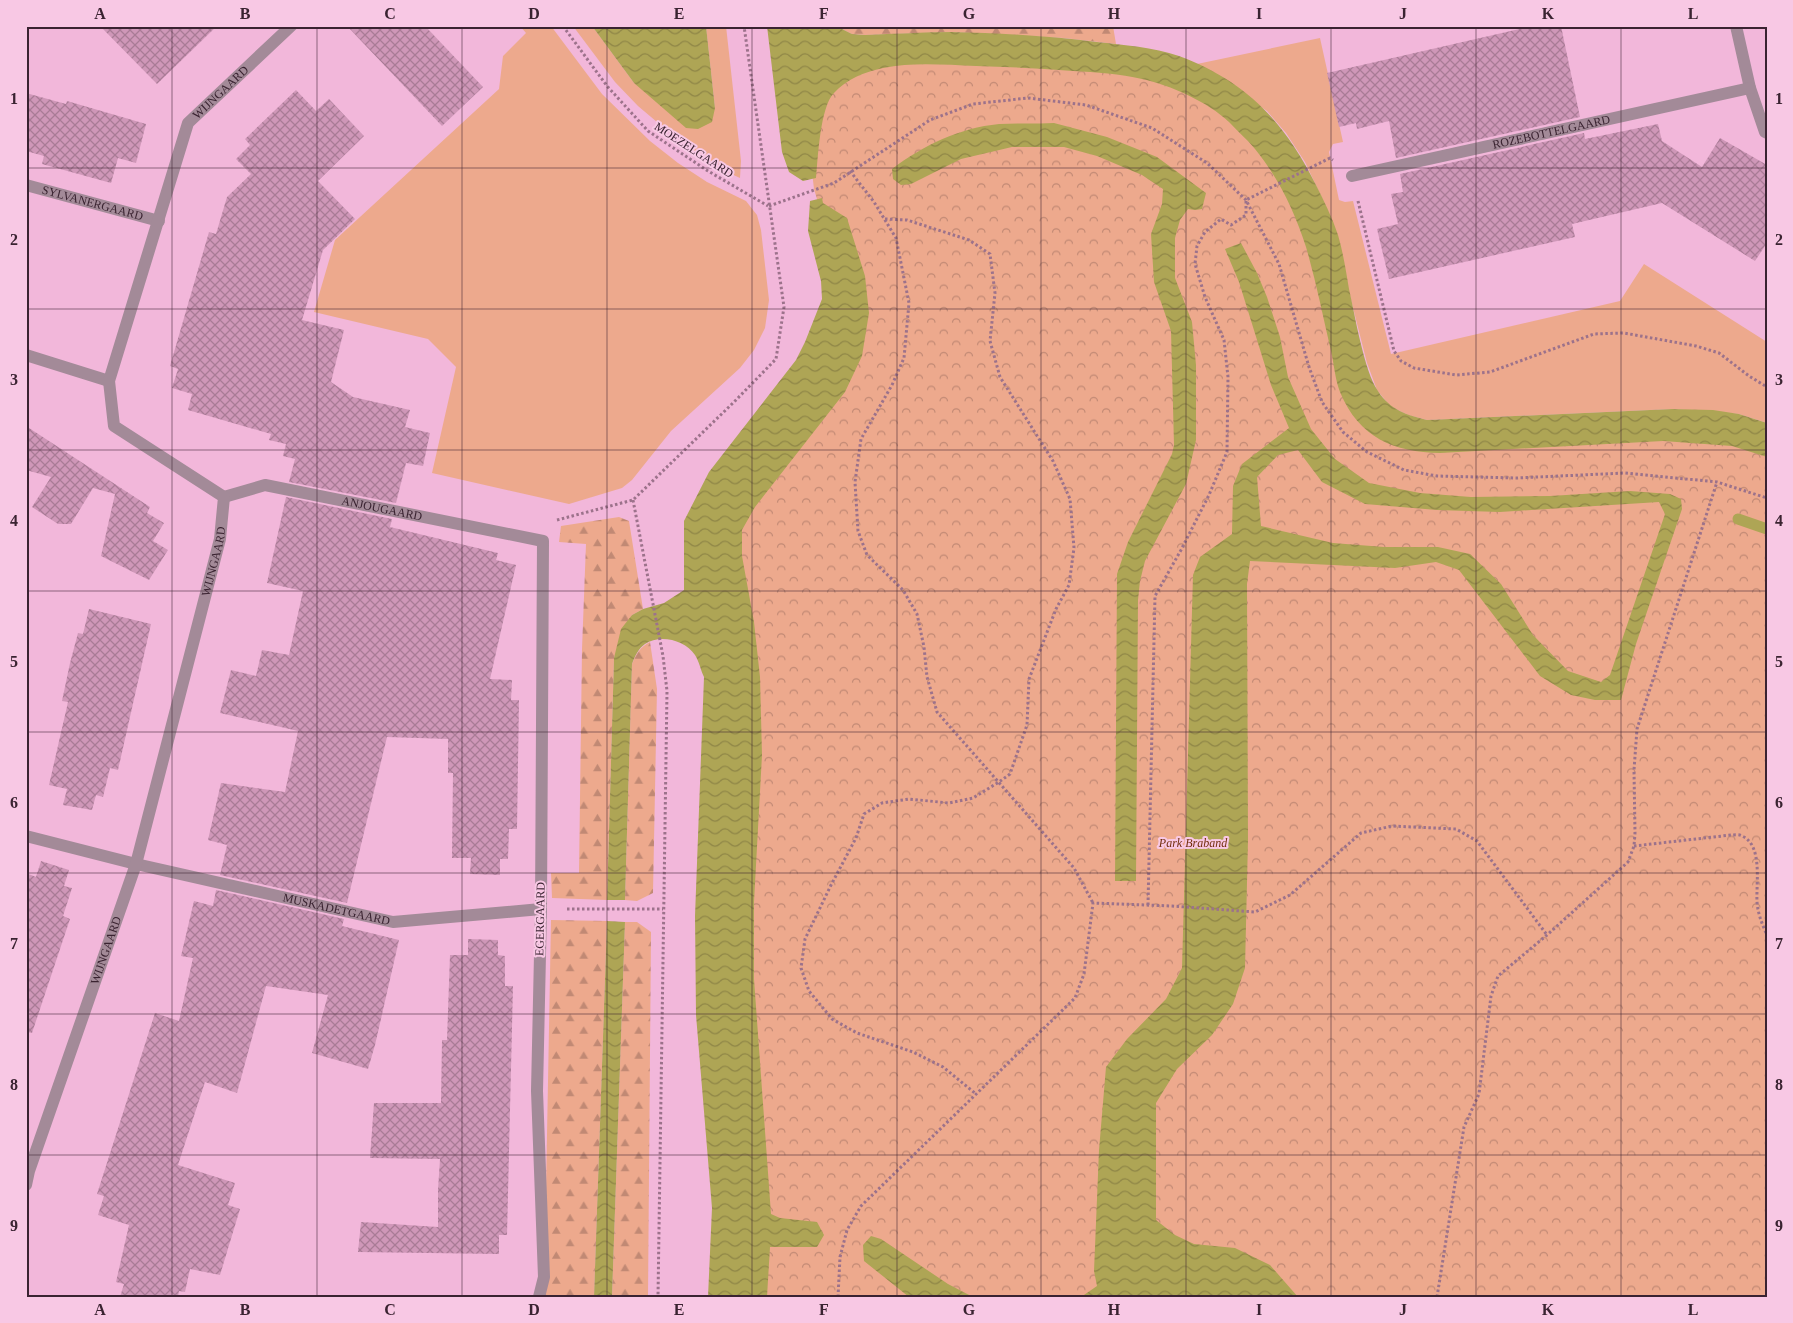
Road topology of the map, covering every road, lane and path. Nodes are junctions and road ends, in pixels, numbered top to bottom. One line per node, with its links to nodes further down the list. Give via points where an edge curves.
1 (291, 26): 14 (street, WIJNGAARD, via 188,124)
2 (564, 26): 12 (path, MOEZELGAARD, via 607,86 648,131)
3 (744, 26): 12 (path)
4 (1736, 26): 5 (street)
5 (1750, 88): 6 (street); 9 (street, ROZEBOTTELGAARD)
6 (1767, 133)
7 (1320, 162): 11 (path)
8 (850, 171): 11 (path, via 930,120 973,104 1028,98 1086,105 1152,128 1207,163); 12 (path, via 834,183); 13 (path)
9 (1352, 176): 17 (path, via 1394,351 1401,361 1414,368 1456,375 1490,372 1594,334 1624,333 1719,353)
10 (26, 185): 14 (street, SYLVANERGAARD)
11 (1246, 200): 18 (path, via 1279,264 1322,402 1343,432 1367,452 1404,470 1438,476 1516,478 1625,473); 28 (path, via 1246,215 1231,225 1221,219 1205,232 1197,246 1195,264 1224,340 1228,377 1226,452 1210,495 1155,596)
12 (768, 206): 21 (path, via 784,307 776,358)
13 (885, 219): 23 (path, via 896,238 909,304 904,358 861,439 855,482 858,531 867,555 902,590 917,614 927,677 937,712); 23 (path, via 907,220 969,240 990,254 994,293 990,341 1000,377 1053,461 1070,499 1074,548 1068,585 1029,679 1027,725 1010,774)
14 (159, 221): 16 (street, WIJNGAARD)
15 (26, 355): 16 (street)
16 (109, 381): 19 (street, WIJNGAARD, via 114,426)
17 (1767, 387)
18 (1718, 482): 20 (path); 25 (path, via 1637,729)
19 (224, 497): 22 (street, ANJOUGAARD, via 265,486); 26 (street, WIJNGAARD, via 220,539)
20 (1767, 498)
21 (633, 500): 22 (path, via 544,524); 30 (path, via 667,691)
22 (542, 541): 29 (street, EGERGAARD)
23 (1000, 782): 27 (path, via 1074,868); 33 (path, via 973,798 949,804 909,799 882,803 864,814 856,838 806,939 801,968 810,991 832,1019 857,1033 913,1052 943,1067)
24 (26, 836): 26 (street, MUSKADETGAARD)
25 (1634, 846): 31 (path, via 1628,862); 32 (path, via 1742,835 1752,844 1757,861 1757,904)
26 (136, 864): 29 (street, MUSKADETGAARD, via 393,922); 34 (street, WIJNGAARD)
27 (1093, 904): 28 (path); 33 (path, via 1084,974 1075,998)
28 (1148, 905): 31 (path, via 1255,912 1290,894 1361,833 1392,826 1456,829 1477,841)
29 (540, 909): 30 (path); 36 (street, EGERGAARD, via 537,1091 544,1277)
30 (663, 909): 37 (path)
31 (1548, 935): 39 (path, via 1498,976 1491,996 1479,1094 1464,1127)
32 (1767, 936)
33 (976, 1094): 38 (path, via 861,1206 847,1230 840,1257)
34 (28, 1171): 35 (street, WIJNGAARD)
35 (26, 1185)
36 (539, 1297)
37 (658, 1297)
38 (838, 1297)
39 (1437, 1297)

